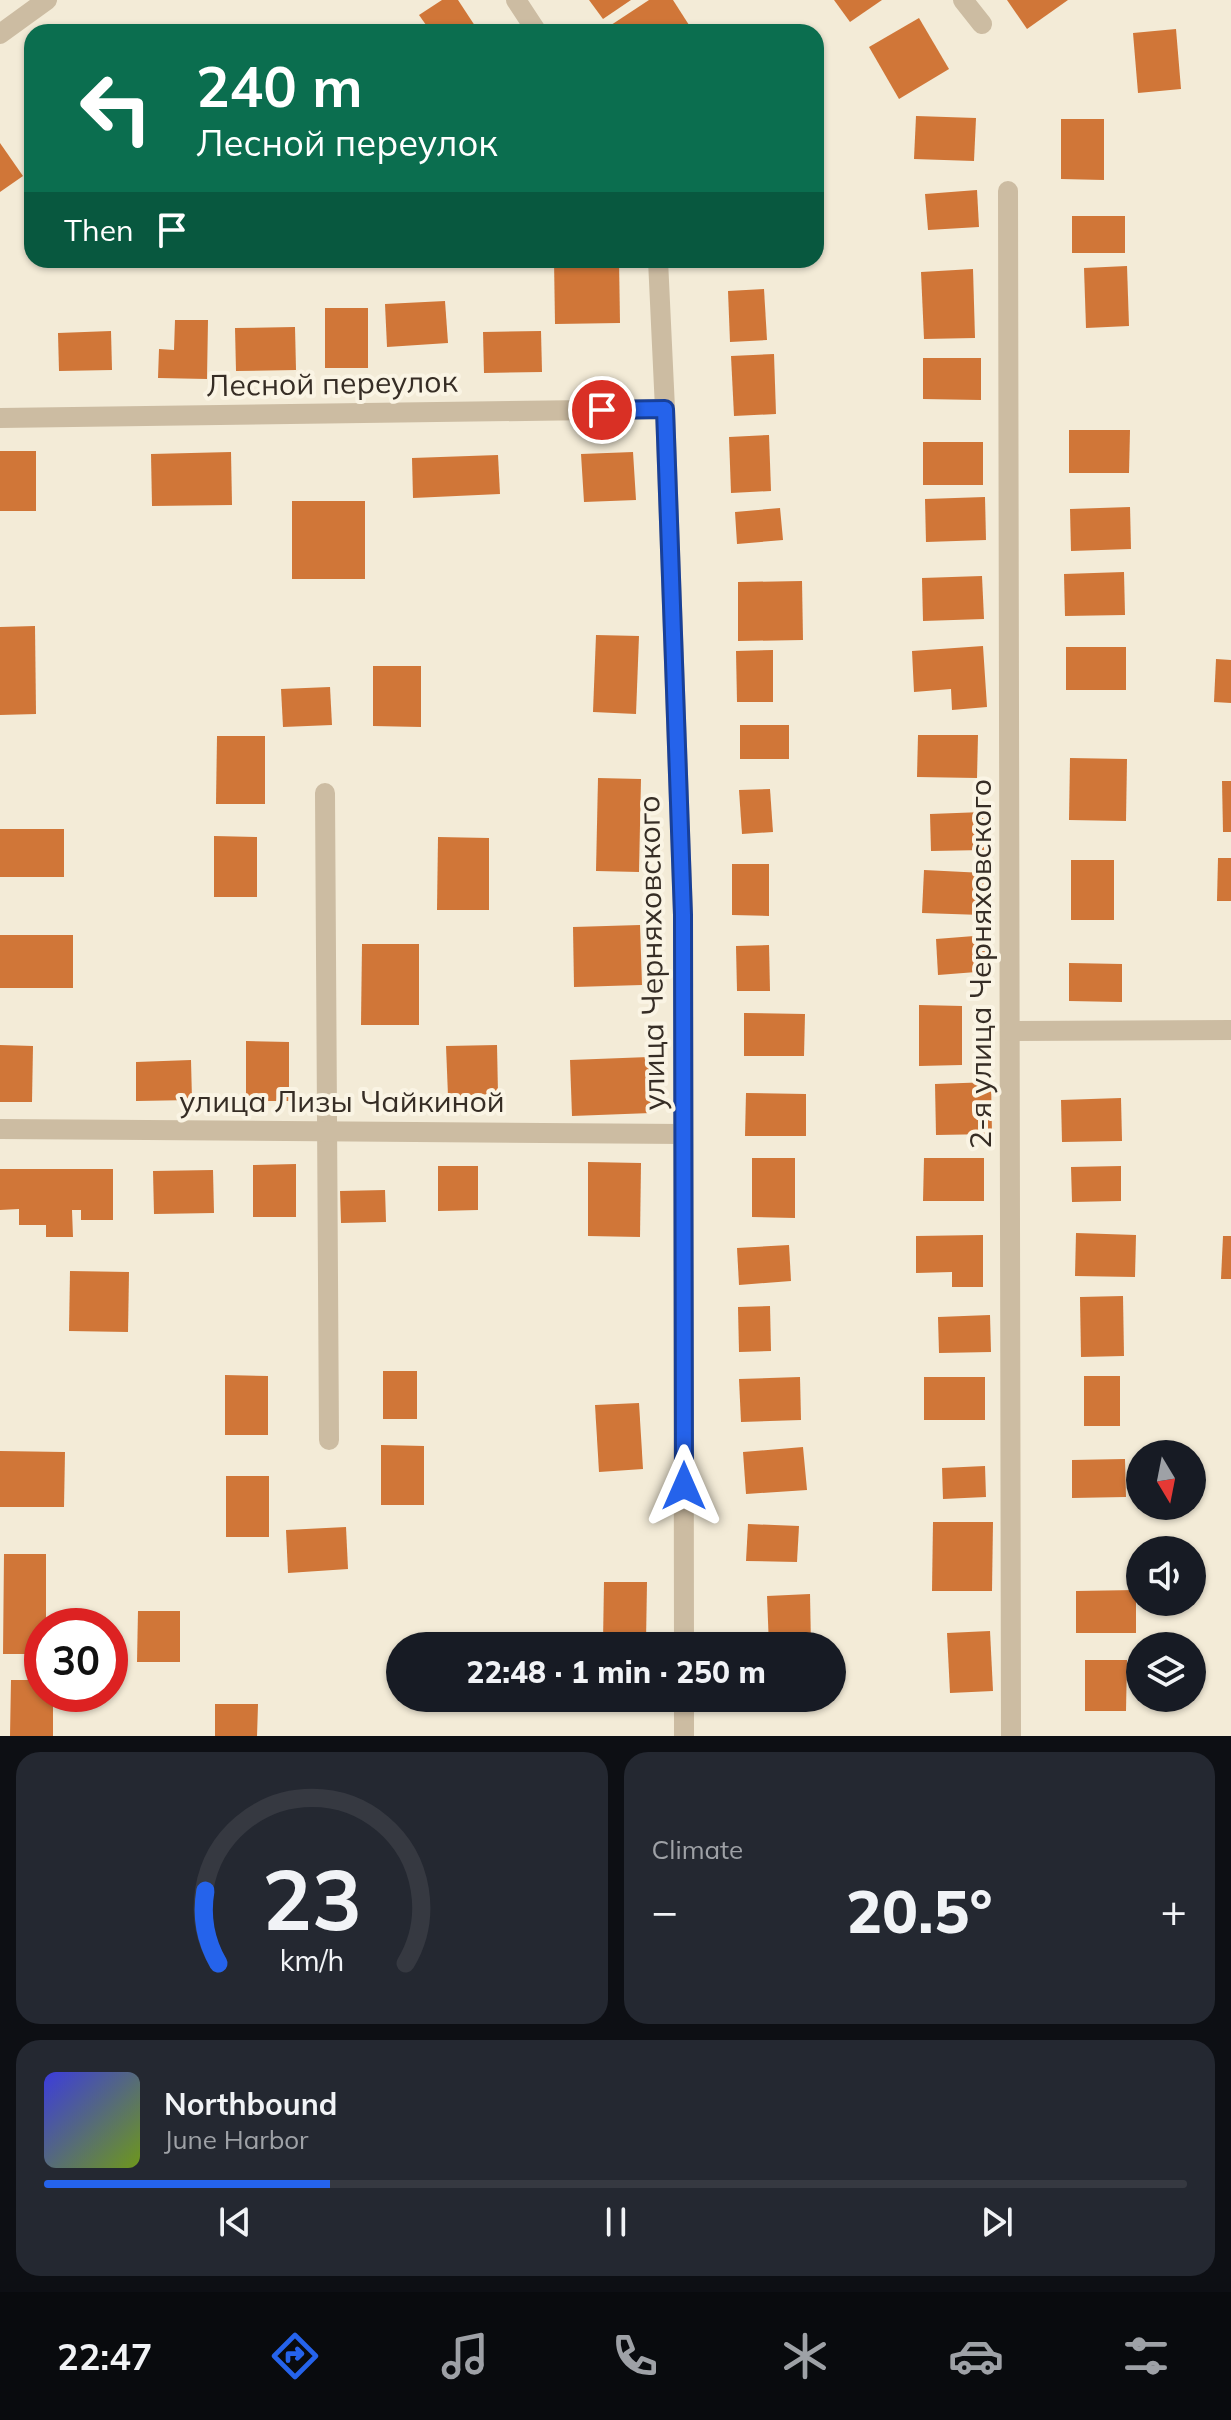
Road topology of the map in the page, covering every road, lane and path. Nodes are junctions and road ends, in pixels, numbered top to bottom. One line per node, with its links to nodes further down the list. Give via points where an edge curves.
1 (47, 0): 6 (street)
2 (516, 0): 4 (street)
3 (963, 0): 5 (street)
4 (532, 24)
5 (982, 24)
6 (0, 34)
7 (1008, 191): 13 (street, 2-я улица Черняховского)
8 (658, 268): 9 (street, улица Черняховского)
9 (665, 409): 10 (street, Лесной переулок); 16 (street, улица Черняховского, via 683,915)
10 (0, 418)
11 (325, 793): 15 (street)
12 (1231, 1030): 13 (street)
13 (1010, 1031): 21 (street, 2-я улица Черняховского)
14 (0, 1129): 15 (street, улица Лизы Чайкиной)
15 (327, 1130): 16 (street, улица Лизы Чайкиной); 17 (street)
16 (683, 1134): 18 (street, улица Черняховского)
17 (329, 1440)
18 (684, 1632)
19 (684, 1712): 20 (street)
20 (684, 1736)
21 (1011, 1736)

